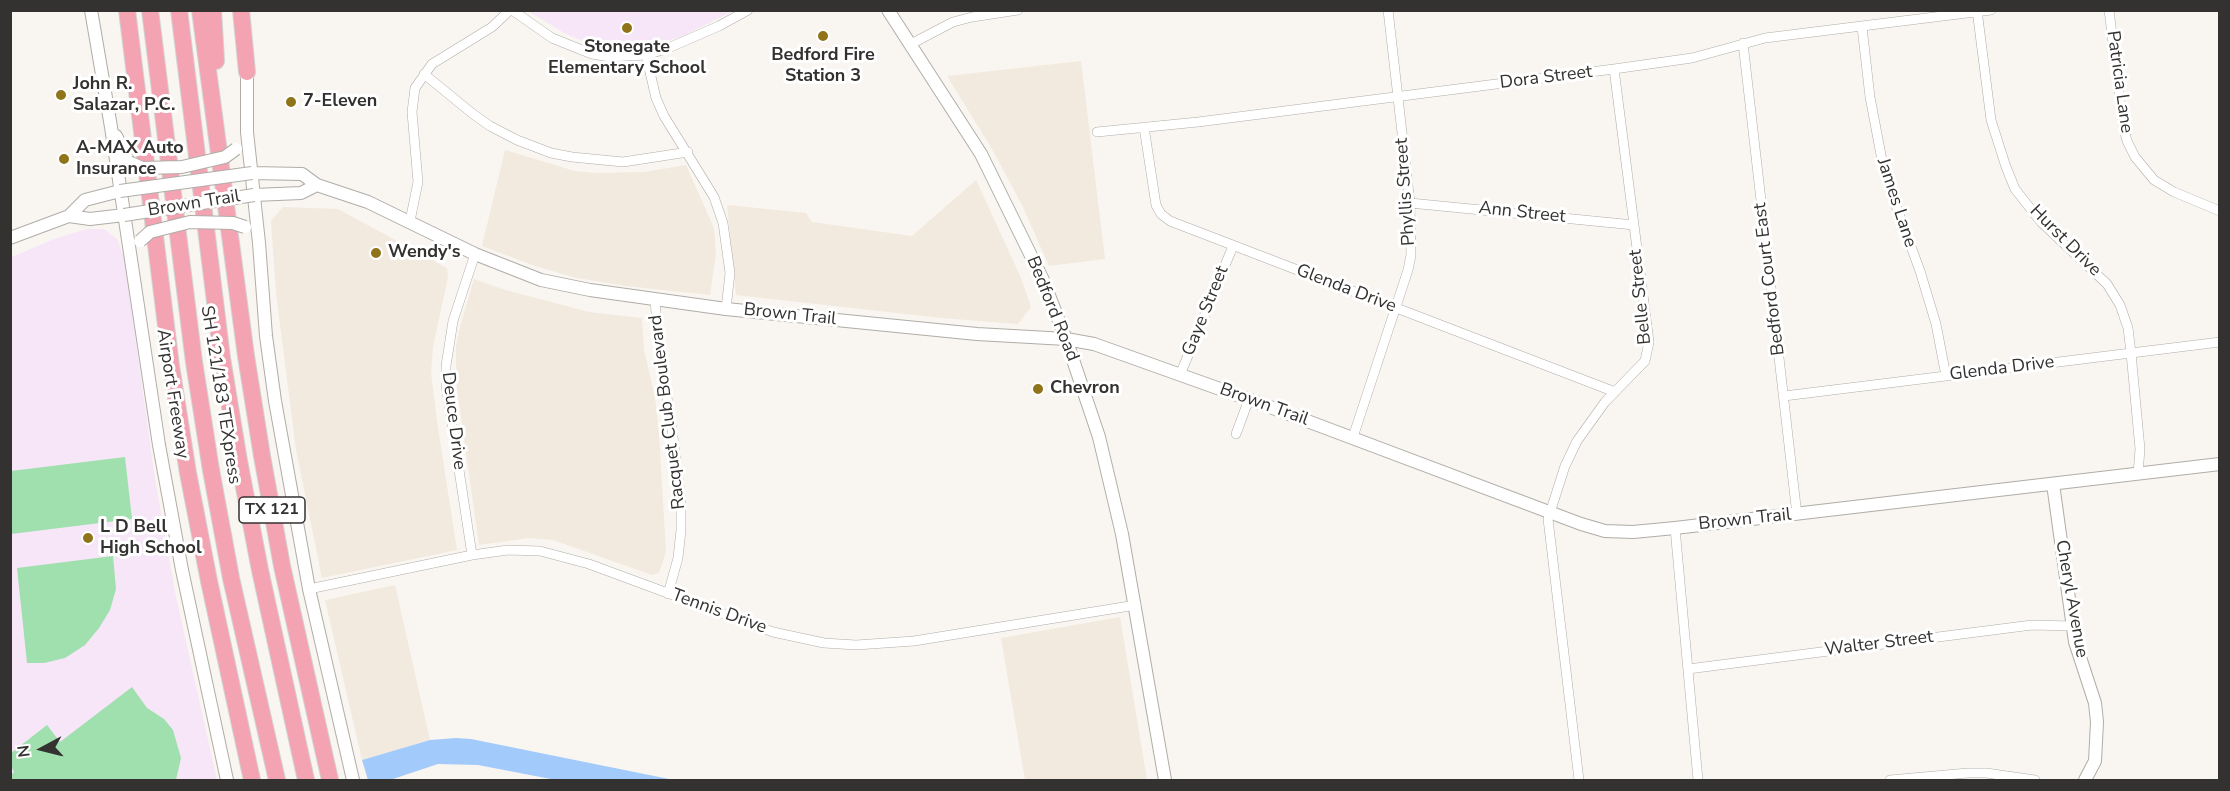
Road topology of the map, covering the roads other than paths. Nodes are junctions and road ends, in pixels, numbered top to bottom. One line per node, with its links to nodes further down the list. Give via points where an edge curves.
1 (91, 10): 26 (street, Airport Freeway)
2 (127, 10): 72 (highway, Airport Freeway, via 188,473)
3 (150, 10): 73 (highway, SH 121/183 TEXpress, via 211,470)
4 (179, 10): 74 (highway, SH 121/183 TEXpress, via 222,358 267,602)
5 (200, 10): 25 (highway, TX 121)
6 (213, 10): 25 (highway, via 217,79)
7 (241, 10): 22 (highway)
8 (247, 10): 22 (street)
9 (511, 10): 20 (street, via 552,38 592,54); 23 (street, via 492,27 432,64)
10 (748, 10): 20 (street, via 687,40)
11 (888, 10): 19 (street, Bedford Road)
12 (1018, 10): 19 (street, via 953,22)
13 (1388, 10): 24 (street, Phyllis Street)
14 (1991, 10): 16 (street, Dora Street)
15 (2109, 10): 36 (street, Patricia Lane, via 2123,125 2135,157 2154,180)
16 (1977, 12): 17 (street, Dora Street); 51 (street, Hurst Drive, via 1990,120 2015,189 2027,206 2107,284 2120,304)
17 (1862, 27): 18 (street, Dora Street); 53 (street, James Lane, via 1883,167 1936,324)
18 (1743, 43): 21 (street, Dora Street, via 1692,58); 55 (street, Bedford Court East)
19 (909, 45): 49 (street, Bedford Road, via 981,154 1040,274)
20 (646, 54): 30 (street, via 656,98)
21 (1614, 69): 24 (street, Dora Street); 40 (street, Belle Street)
22 (247, 72): 28 (street)
23 (424, 74): 30 (street, via 490,126 551,153 623,162); 39 (street, via 413,96 418,182)
24 (1397, 96): 27 (street, Dora Street); 35 (street, Phyllis Street)
25 (212, 108): 75 (highway, TX 121, via 262,456 282,566)
26 (111, 127): 28 (street, bridge, via 129,162 142,168 182,167 225,157); 33 (street, Airport Freeway)
27 (1144, 127): 29 (street, Dora Street); 43 (street, Glenda Drive, via 1153,196 1161,214)
28 (247, 132): 31 (street)
29 (1098, 132)
30 (688, 152): 48 (street, via 714,197 723,223 730,273)
31 (252, 173): 32 (street, Brown Trail, via 302,174); 33 (street, Brown Trail, bridge); 34 (street)
32 (317, 185): 34 (street, Brown Trail, via 301,193); 39 (street, Brown Trail, via 353,195)
33 (120, 191): 37 (street, Airport Freeway); 38 (street, Brown Trail, via 85,200)
34 (255, 195): 37 (street, Brown Trail, bridge); 42 (street)
35 (1410, 203): 40 (street, Ann Street); 47 (street, Phyllis Street, via 1411,255)
36 (2220, 211)
37 (124, 215): 38 (street, Brown Trail, via 90,219); 45 (street, Airport Freeway)
38 (69, 216): 41 (street, Brown Trail)
39 (410, 221): 44 (street, Brown Trail)
40 (1634, 225): 54 (street, Belle Street, via 1648,351 1645,361)
41 (10, 238)
42 (259, 243): 45 (street, bridge, via 245,227 233,223 190,222 150,232 140,241); 66 (street, via 275,401)
43 (1233, 246): 47 (street, Glenda Drive); 52 (street, Gaye Street)
44 (475, 255): 46 (street, Brown Trail, via 541,280); 65 (street, Deuce Drive, via 453,321 446,366)
45 (132, 261): 71 (street, Airport Freeway, via 159,445)
46 (655, 300): 48 (street, Brown Trail); 67 (street, Racquet Club Boulevard, via 681,501 678,558)
47 (1396, 307): 54 (street, Glenda Drive); 58 (street, Phyllis Street)
48 (726, 309): 49 (street, Brown Trail)
49 (1066, 339): 52 (street, Brown Trail, via 1094,344); 68 (street, Bedford Road, via 1099,437)
50 (2220, 342): 51 (street, Glenda Drive)
51 (2131, 353): 53 (street, Glenda Drive); 60 (street, Hurst Drive, via 2140,449)
52 (1179, 375): 56 (street, Brown Trail)
53 (1946, 376): 55 (street, Glenda Drive)
54 (1615, 393): 62 (street, Belle Street, via 1577,441)
55 (1784, 396): 63 (street, Bedford Court East)
56 (1249, 399): 57 (street); 58 (street, Brown Trail)
57 (1236, 434)
58 (1353, 437): 62 (street, Brown Trail)
59 (2220, 464): 60 (street, Brown Trail)
60 (2138, 474): 61 (street, Brown Trail)
61 (2053, 484): 63 (street, Brown Trail); 69 (street, Cheryl Avenue)
62 (1550, 512): 64 (street, Brown Trail, via 1605,531); 78 (street, Belle Street, via 1548,526)
63 (1797, 515): 64 (street, Brown Trail)
64 (1675, 528): 70 (street)
65 (472, 555): 66 (street, Tennis Drive); 67 (street, Tennis Drive, via 540,551 589,564)
66 (309, 589): 76 (street)
67 (668, 594): 68 (street, Tennis Drive, via 795,638 856,645 914,641)
68 (1136, 605): 77 (street, Bedford Road)
69 (2072, 626): 70 (street, Walter Street, via 2032,625); 82 (street, Cheryl Avenue, via 2097,722 2095,760)
70 (1688, 669): 79 (street)
71 (227, 780)
72 (252, 780)
73 (277, 780)
74 (306, 780)
75 (330, 780)
76 (353, 780)
77 (1165, 780)
78 (1579, 780)
79 (1698, 780)
80 (1890, 780): 81 (street, via 1968,773)
81 (2035, 780)
82 (2085, 780)

